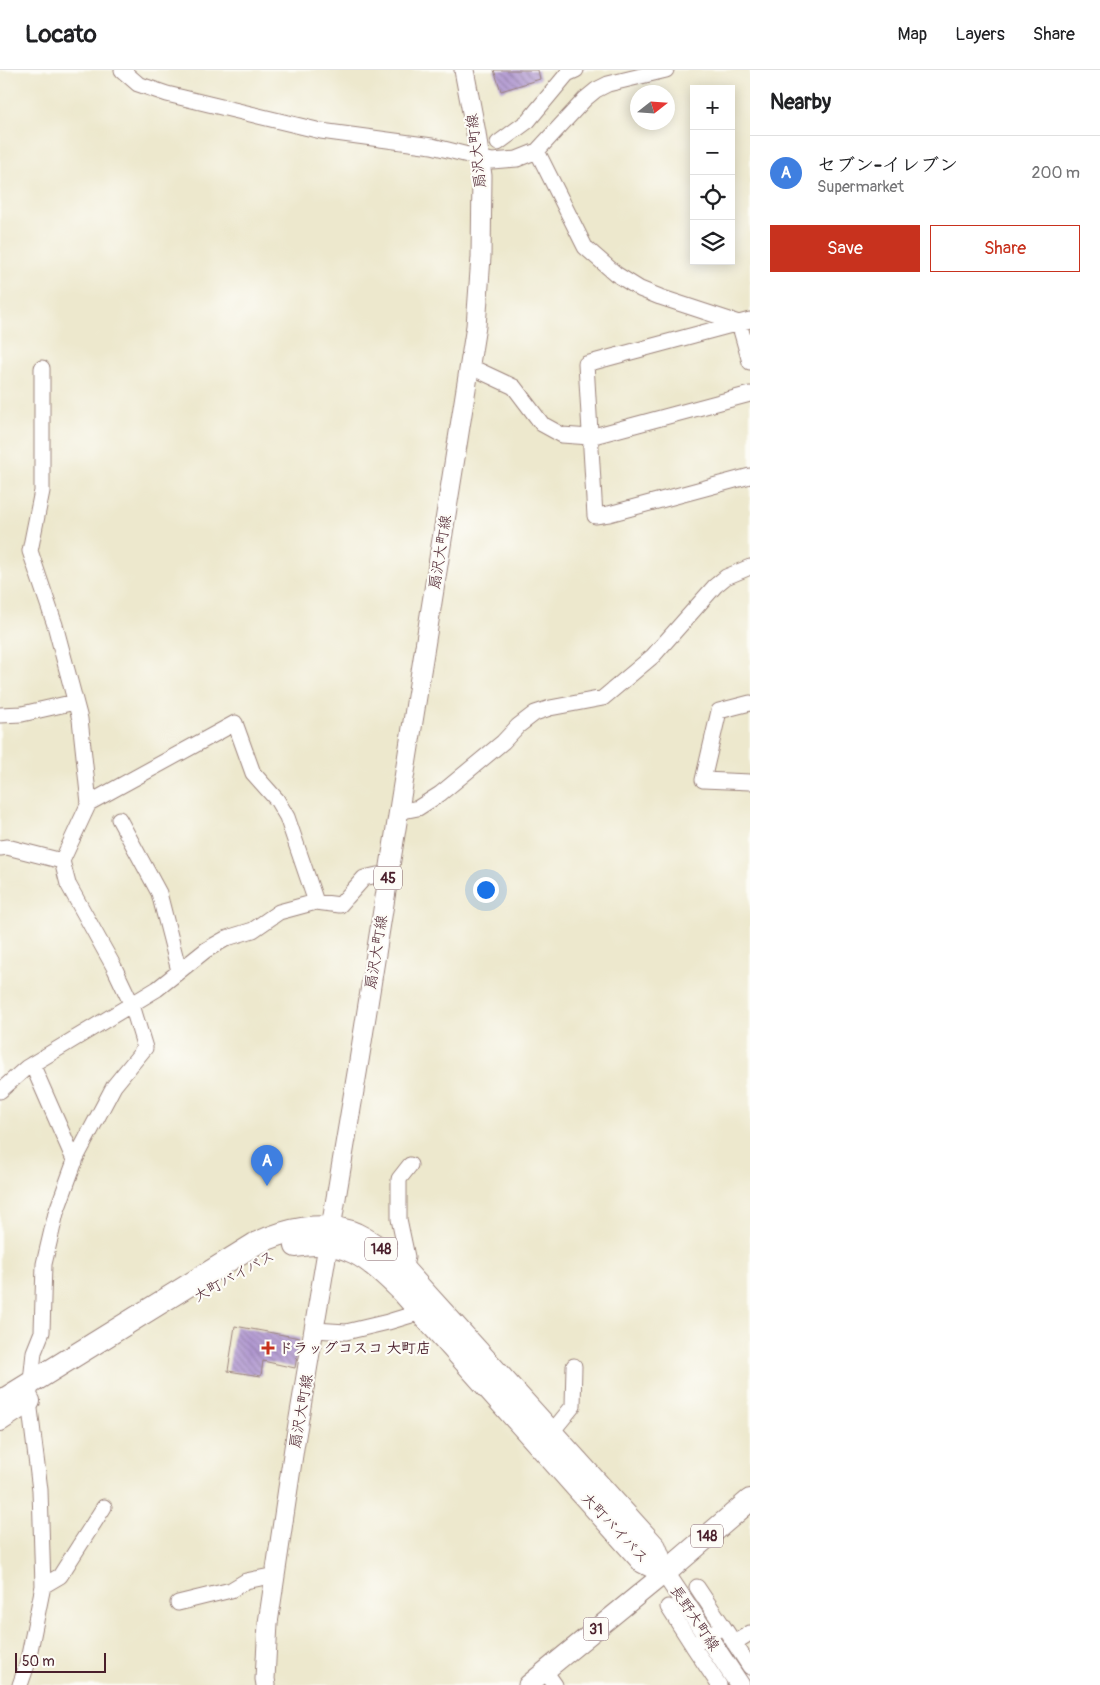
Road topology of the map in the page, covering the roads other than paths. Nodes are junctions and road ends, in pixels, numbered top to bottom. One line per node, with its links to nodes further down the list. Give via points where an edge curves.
1 (122, 70): 8 (street, via 138,84 167,94 321,131 432,146)
2 (464, 70): 8 (main road, 扇沢大町線 / 45)
3 (576, 70): 6 (street, via 567,74 528,121)
4 (666, 70): 5 (street)
5 (606, 77): 7 (street)
6 (498, 143)
7 (537, 150): 8 (street, via 517,159 492,161); 9 (street, via 585,246 616,274 660,297)
8 (480, 158): 11 (main road, 扇沢大町線 / 45, via 480,286)
9 (745, 321): 10 (street); 14 (street, via 586,364)
10 (750, 362)
11 (469, 366): 14 (street, via 514,387 542,424 562,435); 22 (main road, 扇沢大町線 / 45)
12 (42, 368): 17 (street, via 42,491 30,551 55,624)
13 (750, 394): 14 (street)
14 (590, 437): 15 (street, via 595,516)
15 (750, 476)
16 (750, 567): 22 (street, via 726,577 715,586 653,656 603,698 535,712 440,794 418,808)
17 (76, 702): 19 (street, via 22,714); 21 (street)
18 (750, 703): 20 (street, via 719,711 703,780)
19 (0, 715)
20 (750, 782)
21 (90, 803): 25 (street); 27 (street, via 235,723 252,773 277,800 287,817)
22 (398, 812): 26 (main road, 扇沢大町線 / 45)
23 (120, 820): 28 (street, via 159,893)
24 (0, 848): 25 (street)
25 (62, 861): 29 (street, via 68,884)
26 (388, 876): 27 (street, via 364,878 340,905); 34 (main road, 扇沢大町線 / 45)
27 (316, 902): 28 (street, via 279,912 253,930 227,938)
28 (179, 972): 29 (street)
29 (132, 1005): 30 (street); 32 (street, via 145,1048 114,1086)
30 (32, 1064): 31 (street); 32 (street)
31 (0, 1091)
32 (75, 1162): 39 (street, via 56,1213 44,1264 42,1332 34,1352)
33 (410, 1165): 35 (street, via 399,1179 399,1219 407,1257)
34 (330, 1236): 35 (highway, 大町バイパス / 148, via 345,1230 363,1238 378,1246); 36 (highway, 大町バイパス / 148, via 341,1247 375,1265); 37 (main road, 扇沢大町線 / 45); 39 (highway, 大町バイパス / 148, via 298,1229 256,1244)
35 (404, 1270): 42 (highway, 大町バイパス / 148)
36 (421, 1312): 37 (street, via 346,1332); 42 (highway, 大町バイパス / 148)
37 (315, 1330): 46 (main road, 扇沢大町線 / 45)
38 (574, 1366): 42 (street, via 573,1406)
39 (30, 1392): 40 (highway, 大町バイパス / 148); 41 (highway, 大町バイパス / 148); 47 (street, via 40,1490)
40 (0, 1402)
41 (0, 1420)
42 (546, 1439): 45 (highway, 大町バイパス / 148, via 655,1547)
43 (750, 1500): 45 (highway, 148)
44 (104, 1507): 47 (street, via 60,1576)
45 (665, 1573): 52 (main road, 長野大町線); 55 (main road, 長野大町線 / 31)
46 (275, 1575): 49 (street); 57 (main road, 扇沢大町線 / 45, via 268,1623)
47 (43, 1586): 56 (street)
48 (697, 1587): 52 (street)
49 (178, 1603)
50 (668, 1607): 52 (street)
51 (750, 1633): 53 (street)
52 (708, 1636): 53 (street); 59 (street); 60 (main road, 長野大町線)
53 (734, 1643): 54 (street)
54 (750, 1667)
55 (550, 1678): 58 (main road, 長野大町線 / 31)
56 (20, 1685)
57 (266, 1685)
58 (528, 1685)
59 (719, 1685)
60 (740, 1685)

